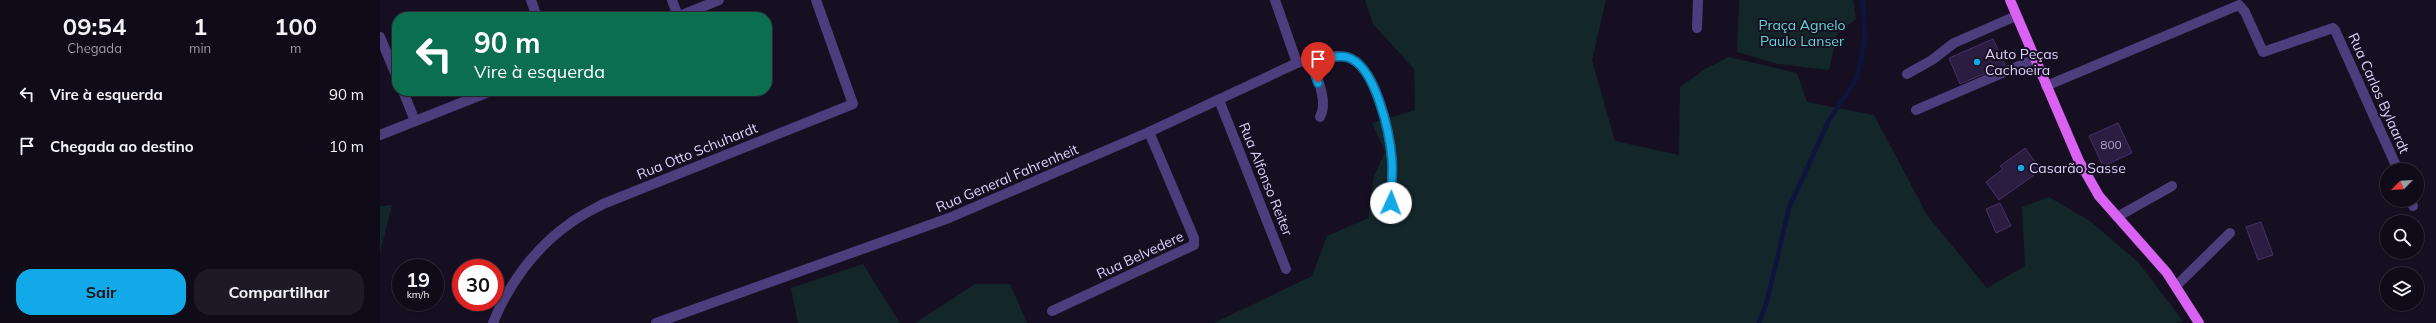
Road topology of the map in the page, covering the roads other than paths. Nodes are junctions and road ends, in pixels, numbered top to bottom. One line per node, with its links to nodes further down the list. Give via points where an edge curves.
1 (531, 0): 8 (street)
2 (672, 0): 9 (street)
3 (719, 0): 10 (street)
4 (816, 0): 36 (street, Rua Otto Schuhardt, via 853,104 603,204 568,224 542,248 514,283)
5 (1275, 0): 16 (street)
6 (1698, 0): 12 (street)
7 (2010, 0): 11 (main road)
8 (536, 12)
9 (676, 12)
10 (689, 12)
11 (2016, 16): 14 (main road); 18 (street, via 1954,43 1932,60)
12 (1697, 28)
13 (380, 37): 17 (street)
14 (2035, 59): 19 (main road); 23 (street)
15 (1310, 60): 16 (street, Rua General Fahrenheit); 24 (street, via 1322,98 1323,112); 30 (street, Rua General Fahrenheit, via 1347,58 1357,63 1368,75 1388,133 1392,161)
16 (1297, 63): 22 (street, Rua General Fahrenheit)
17 (392, 66)
18 (1907, 74)
19 (2046, 86): 28 (street, Rua Carlos Bylaardt, via 2239,5 2245,12 2263,52 2333,28 2335,30); 31 (main road, via 2079,161 2100,196)
20 (405, 96): 25 (street)
21 (478, 96): 25 (street)
22 (1219, 100): 26 (street, Rua General Fahrenheit); 33 (street, Rua Alfonso Reiter)
23 (1916, 110)
24 (1320, 117)
25 (415, 121): 27 (street)
26 (1149, 132): 35 (street, Rua Belvedere, via 1194,238 1194,245); 37 (street, Rua General Fahrenheit, via 949,218)
27 (380, 135)
28 (2395, 163)
29 (2172, 186): 31 (street)
30 (1391, 203)
31 (2117, 217): 34 (main road)
32 (2230, 233): 34 (street)
33 (1286, 269)
34 (2176, 286): 38 (main road)
35 (1052, 312)
36 (493, 323)
37 (656, 323)
38 (2199, 323)

